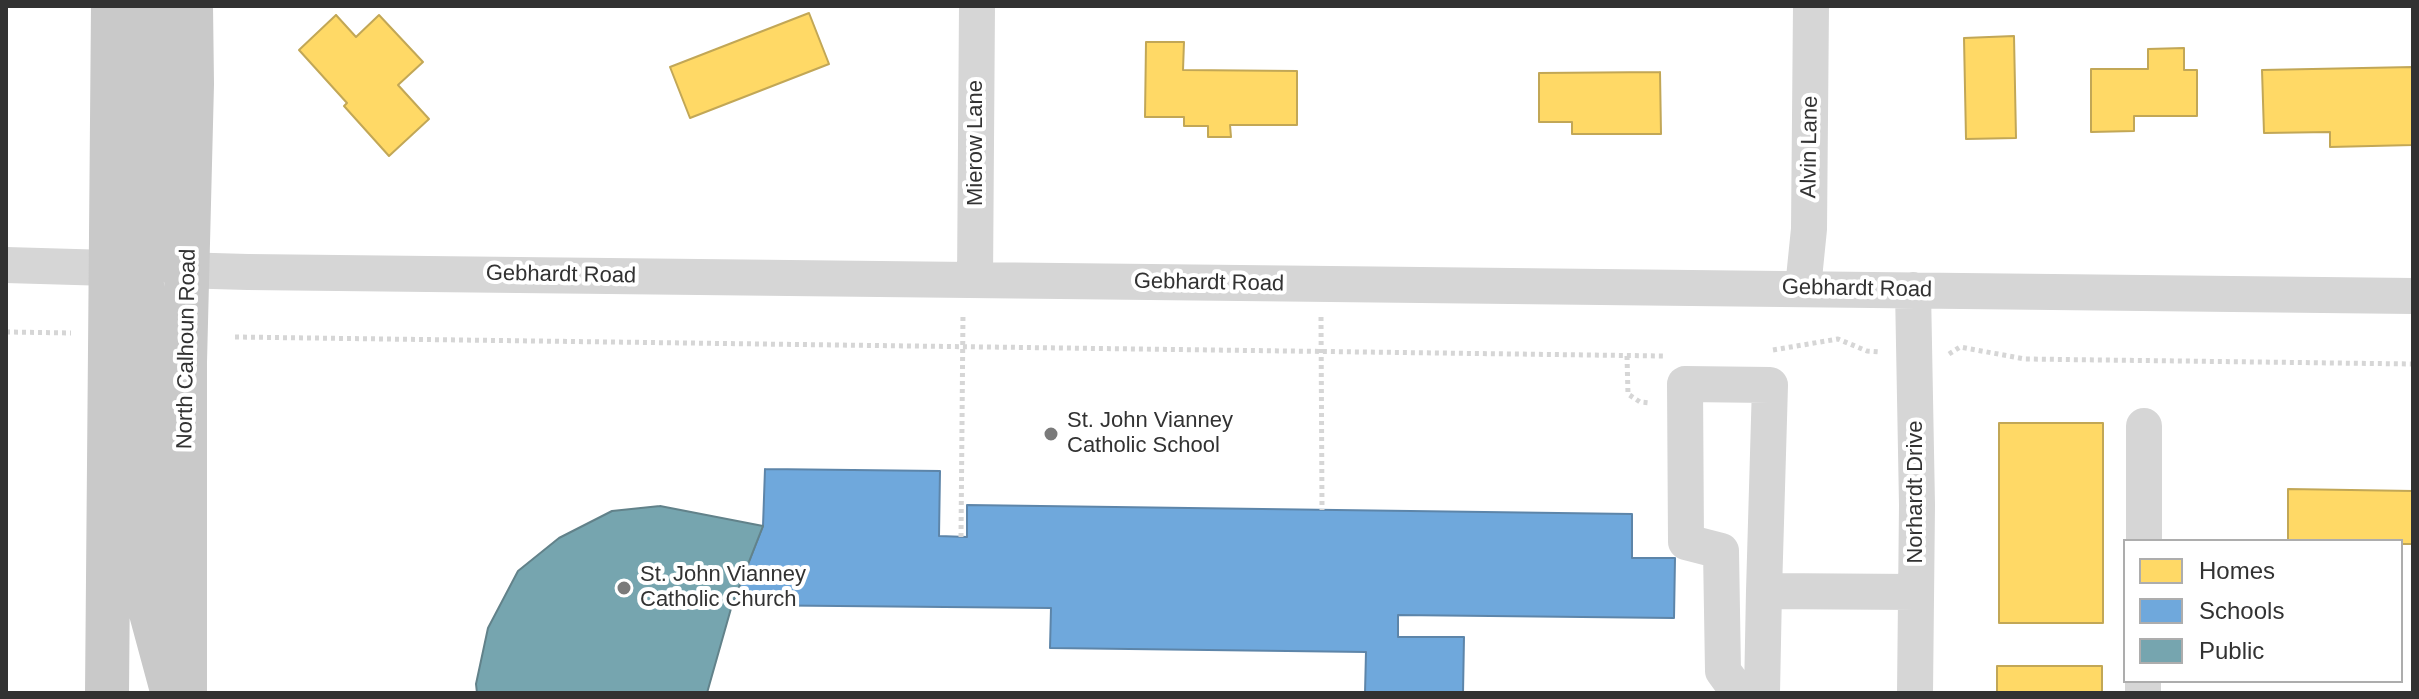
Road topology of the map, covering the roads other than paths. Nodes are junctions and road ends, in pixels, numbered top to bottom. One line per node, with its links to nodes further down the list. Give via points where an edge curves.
1 (113, 6): 7 (main road)
2 (151, 6): 8 (main road, via 149,243)
3 (191, 6): 8 (main road, North Calhoun Road)
4 (977, 6): 9 (street, Mierow Lane)
5 (1811, 6): 10 (street, Alvin Lane, via 1809,229)
6 (6, 265): 7 (street, Gebhardt Road)
7 (112, 266): 8 (street, Gebhardt Road); 17 (main road); 18 (main road, via 140,280 148,307 151,613)
8 (187, 270): 9 (street, Gebhardt Road); 19 (main road, North Calhoun Road)
9 (970, 280): 10 (street, Gebhardt Road)
10 (1803, 288): 11 (street, Gebhardt Road)
11 (1913, 290): 12 (street, Gebhardt Road); 16 (street, Norhardt Drive)
12 (2413, 296)
13 (2144, 426): 14 (street)
14 (2144, 539)
15 (1764, 591): 16 (street); 20 (street, via 1770,385 1685,384 1686,542 1721,551 1723,671); 21 (street)
16 (1916, 592): 22 (street, Norhardt Drive)
17 (107, 693)
18 (172, 693)
19 (185, 693)
20 (1739, 693)
21 (1762, 693)
22 (1915, 693)

